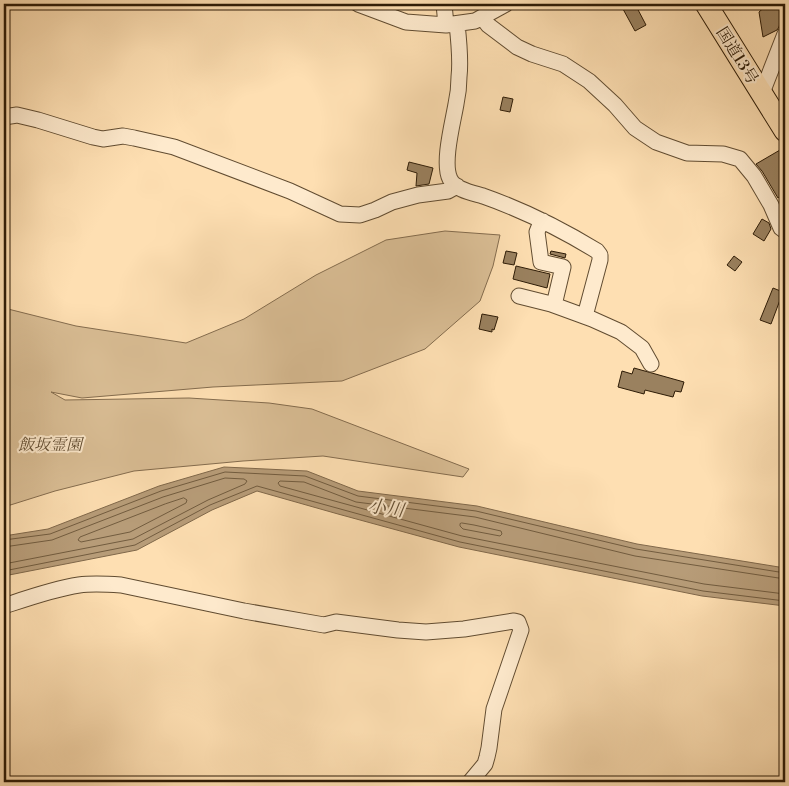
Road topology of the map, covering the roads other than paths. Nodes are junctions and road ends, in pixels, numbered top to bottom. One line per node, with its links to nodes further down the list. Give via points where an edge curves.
1 (358, 4): 6 (street, via 406,22)
2 (444, 4): 6 (street)
3 (506, 4): 5 (street)
4 (706, 4): 8 (highway, 国道13号)
5 (482, 17): 6 (street); 13 (street, via 517,47 563,64 588,81 635,128 656,142 687,153 723,154 740,159 754,176)
6 (452, 24): 11 (street, via 460,57 460,75 447,166 449,178)
7 (785, 34): 8 (street)
8 (762, 93): 10 (highway, 国道13号)
9 (4, 118): 11 (street, via 17,115 93,137 123,136 174,147 340,214 360,215 392,202 448,191)
10 (785, 131)
11 (457, 186): 12 (street)
12 (543, 221): 15 (street, via 537,232 541,262 563,267); 16 (street, via 600,255)
13 (785, 231)
14 (519, 296): 15 (street)
15 (554, 305): 16 (street)
16 (585, 316): 17 (street, via 632,339 642,348)
17 (651, 364)
18 (4, 606): 19 (street, via 80,584 104,584 324,624 336,622 426,632 518,622 521,630 494,709 485,764)
19 (470, 782)

